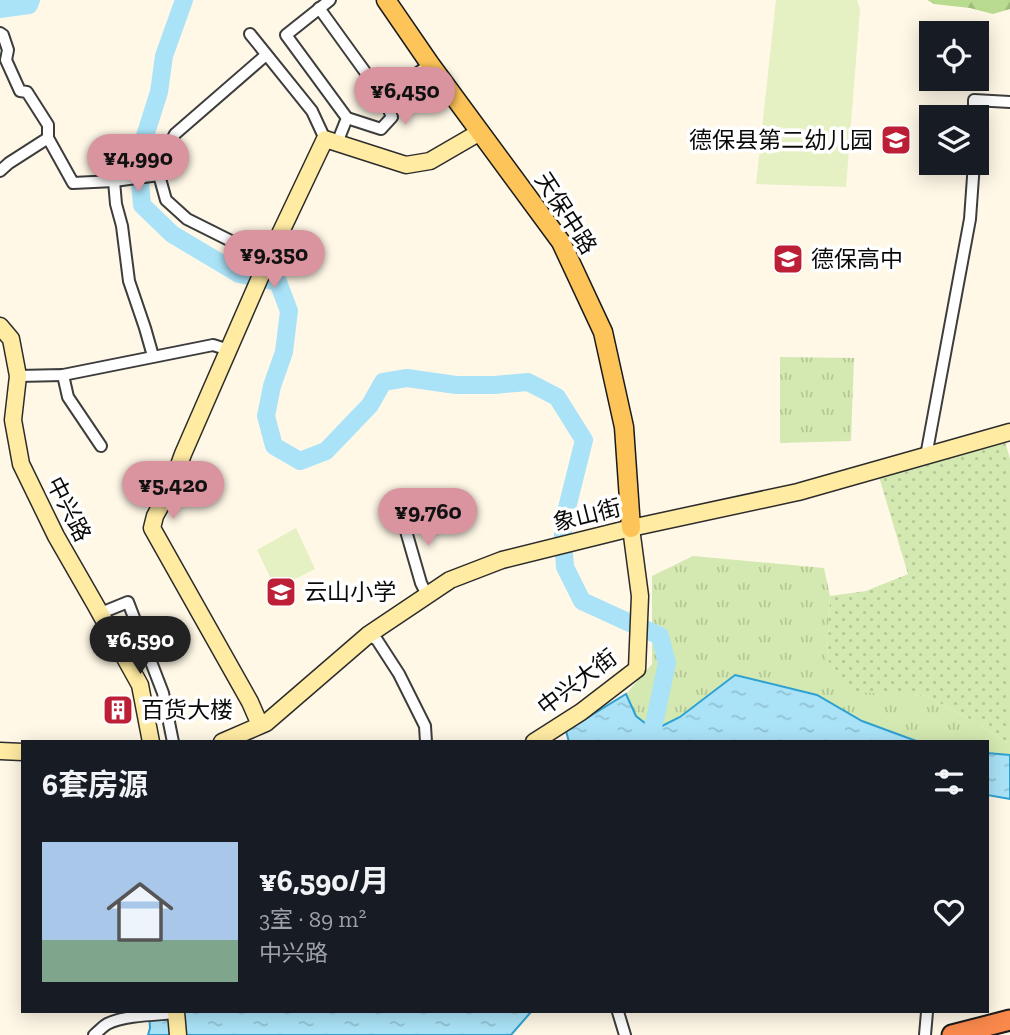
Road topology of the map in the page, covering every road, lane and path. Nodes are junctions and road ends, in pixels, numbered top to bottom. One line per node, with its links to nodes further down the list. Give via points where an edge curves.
1 (330, 0): 3 (street)
2 (386, 0): 7 (main road, 天保中路)
3 (319, 8): 8 (street); 11 (street, via 286,36)
4 (0, 33): 13 (street, via 20,91 27,92 48,125)
5 (250, 34): 6 (street)
6 (266, 55): 14 (street); 16 (street, via 175,134)
7 (430, 64): 8 (street); 12 (main road, 天保中路)
8 (384, 98): 11 (street, via 393,117 381,129)
9 (1010, 102): 10 (street, via 974,100)
10 (974, 105)
11 (347, 118): 14 (street)
12 (480, 132): 14 (main road, via 430,161 406,165); 29 (main road, 天保中路, via 561,242 603,332 624,428)
13 (48, 138): 15 (street); 18 (street, via 73,183)
14 (331, 141): 19 (main road)
15 (0, 171)
16 (159, 175): 18 (street); 19 (street, via 166,200 187,219)
17 (973, 175): 27 (street, via 970,219)
18 (114, 181): 22 (street, via 129,281)
19 (269, 257): 21 (main road)
20 (0, 326): 24 (main road, 中兴路, via 11,339)
21 (229, 350): 22 (street, via 213,345); 33 (main road, via 152,528)
22 (153, 356): 23 (street)
23 (63, 375): 24 (street); 26 (street, via 68,397)
24 (18, 376): 31 (main road, 中兴路, via 13,420 21,464)
25 (1010, 432): 27 (main road, 象山街)
26 (101, 446)
27 (926, 456): 29 (main road, 象山街, via 798,492)
28 (407, 507): 30 (street, via 406,531)
29 (631, 528): 30 (main road, 象山街, via 502,560 450,580); 34 (main road, 中兴大街, via 640,596 637,668)
30 (427, 595): 32 (main road, 象山街)
31 (101, 613): 35 (main road, 中兴路, via 140,685); 36 (street, via 128,602 163,693)
32 (368, 635): 33 (main road, 象山街); 38 (street, via 377,640 399,674 425,726)
33 (260, 725): 37 (main road, 象山街)
34 (543, 739)
35 (151, 740)
36 (173, 740)
37 (226, 740)
38 (426, 740)
39 (0, 751): 40 (main road)
40 (21, 752)
41 (168, 1013): 47 (street, via 120,1020)
42 (176, 1013): 48 (main road)
43 (618, 1013): 49 (street)
44 (927, 1013): 50 (street)
45 (1010, 1020): 46 (highway)
46 (989, 1030): 51 (highway)
47 (94, 1035)
48 (178, 1035)
49 (625, 1035)
50 (925, 1035)
51 (952, 1035)

